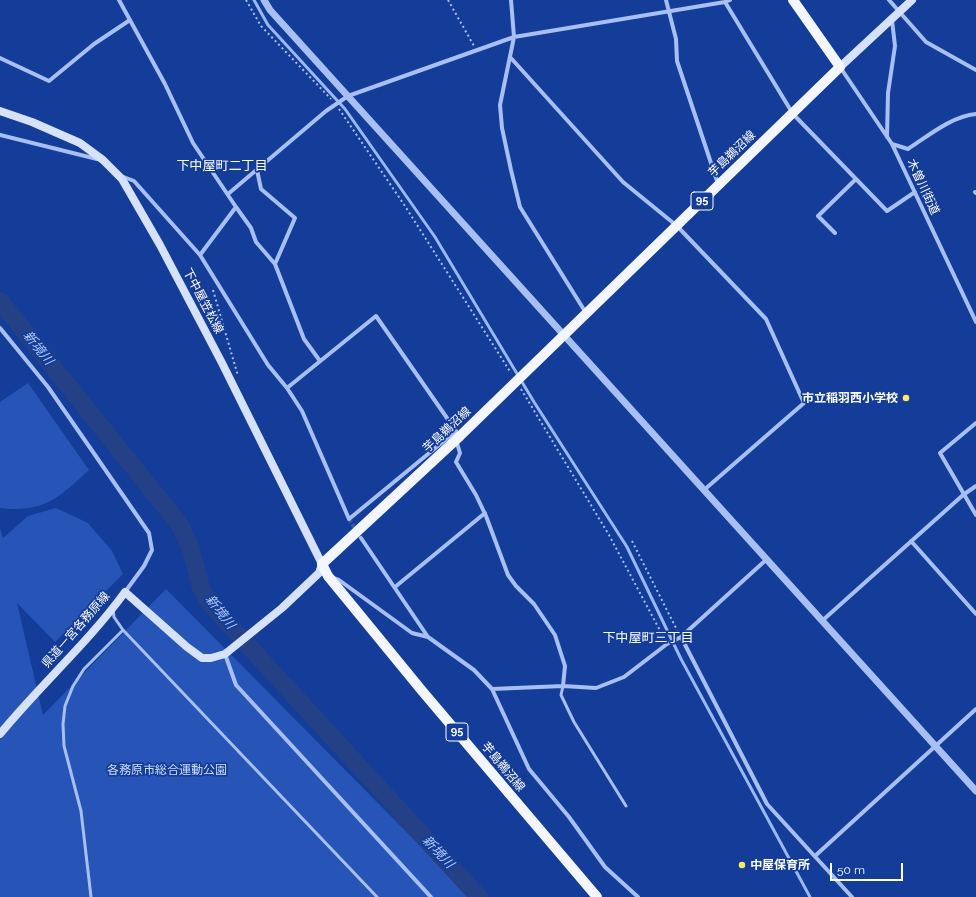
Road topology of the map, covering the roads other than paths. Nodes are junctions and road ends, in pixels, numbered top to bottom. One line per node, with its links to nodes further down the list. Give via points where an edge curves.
1 (119, 0): 11 (street)
2 (264, 0): 18 (street, via 270,10)
3 (511, 0): 13 (street)
4 (666, 0): 9 (street)
5 (793, 0): 16 (main road)
6 (889, 0): 10 (street)
7 (912, 0): 10 (main road)
8 (728, 1): 9 (street); 20 (street)
9 (670, 11): 13 (street); 29 (street, via 676,39 677,61)
10 (899, 12): 12 (main road); 17 (street, via 926,42)
11 (130, 20): 15 (street, via 94,44 49,81); 31 (street, via 193,143)
12 (892, 20): 16 (main road); 23 (street, via 895,46 888,93)
13 (514, 37): 14 (street); 18 (street)
14 (510, 57): 33 (street, via 623,182); 37 (street, via 500,105 502,128 520,207)
15 (0, 58)
16 (840, 67): 20 (main road, 芋島鵜沼線 / 95); 23 (street, 木曽川街道)
17 (976, 70)
18 (348, 96): 26 (street); 40 (street)
19 (0, 111): 25 (main road, 下中屋笠松線, via 80,143)
20 (793, 114): 28 (street); 29 (main road, 芋島鵜沼線 / 95)
21 (976, 114): 24 (street, via 957,120 908,149)
22 (0, 135): 25 (street)
23 (887, 137): 24 (street, 木曽川街道)
24 (892, 144): 30 (street, 木曽川街道)
25 (103, 160): 27 (main road, 下中屋笠松線)
26 (258, 170): 31 (street); 36 (street, via 261,189 295,218)
27 (117, 175): 35 (street, via 134,181); 53 (main road, 下中屋笠松線, via 122,179 160,245)
28 (856, 179): 30 (street, via 887,211); 34 (street, via 818,216)
29 (718, 185): 33 (main road, 芋島鵜沼線 / 95)
30 (914, 192): 38 (street, 木曽川街道)
31 (228, 194): 32 (street)
32 (236, 207): 35 (street); 36 (street, via 251,228 256,242)
33 (677, 226): 37 (main road, 芋島鵜沼線 / 95); 46 (street, via 766,319 804,404)
34 (835, 233)
35 (200, 255): 42 (street, via 268,365)
36 (275, 264): 41 (street, via 304,340)
37 (586, 314): 40 (main road, 芋島鵜沼線 / 95)
38 (976, 322)
39 (0, 328): 56 (street, via 48,387 149,533 152,550)
40 (564, 335): 44 (main road, 芋島鵜沼線 / 95); 46 (street)
41 (320, 361): 42 (street); 44 (street, via 376,316)
42 (287, 388): 44 (street, via 302,411 349,520)
43 (976, 423): 47 (street, via 940,453)
44 (457, 436): 48 (street, via 460,453 456,462); 53 (main road, 芋島鵜沼線 / 95)
45 (976, 486): 47 (street)
46 (704, 490): 52 (street)
47 (963, 495): 49 (street); 51 (street)
48 (485, 513): 55 (street); 64 (street, via 508,575 534,604 555,635 565,666)
49 (976, 515)
50 (361, 538): 55 (street)
51 (911, 541): 58 (street); 59 (street)
52 (766, 558): 59 (street); 62 (street)
53 (322, 564): 54 (main road, 芋島鵜沼線 / 95); 63 (main road, 県道一宮各務原線, via 319,573 282,608)
54 (328, 576): 61 (street, via 339,580 412,633); 75 (main road, 芋島鵜沼線 / 95)
55 (395, 588): 61 (street)
56 (125, 592): 57 (main road, 県道一宮各務原線); 63 (main road, 県道一宮各務原線, via 202,658)
57 (113, 608): 60 (lane, via 114,617); 67 (main road, 県道一宮各務原線)
58 (976, 614)
59 (823, 620): 68 (street)
60 (124, 630): 72 (lane, via 84,669 73,686 65,706 64,746 81,811); 73 (lane)
61 (428, 637): 65 (street, via 466,663)
62 (678, 638): 64 (street, via 624,677 596,688); 71 (street, via 768,804)
63 (225, 654): 74 (street, via 236,685)
64 (564, 686): 65 (street); 70 (lane, via 561,695 574,722)
65 (492, 689): 76 (street, via 529,769 605,867)
66 (976, 709): 68 (street)
67 (0, 734)
68 (936, 746): 69 (street); 71 (street)
69 (976, 790)
70 (626, 806)
71 (815, 856): 77 (street)
72 (91, 897)
73 (377, 897)
74 (431, 897)
75 (597, 897)
76 (638, 897)
77 (852, 897)

